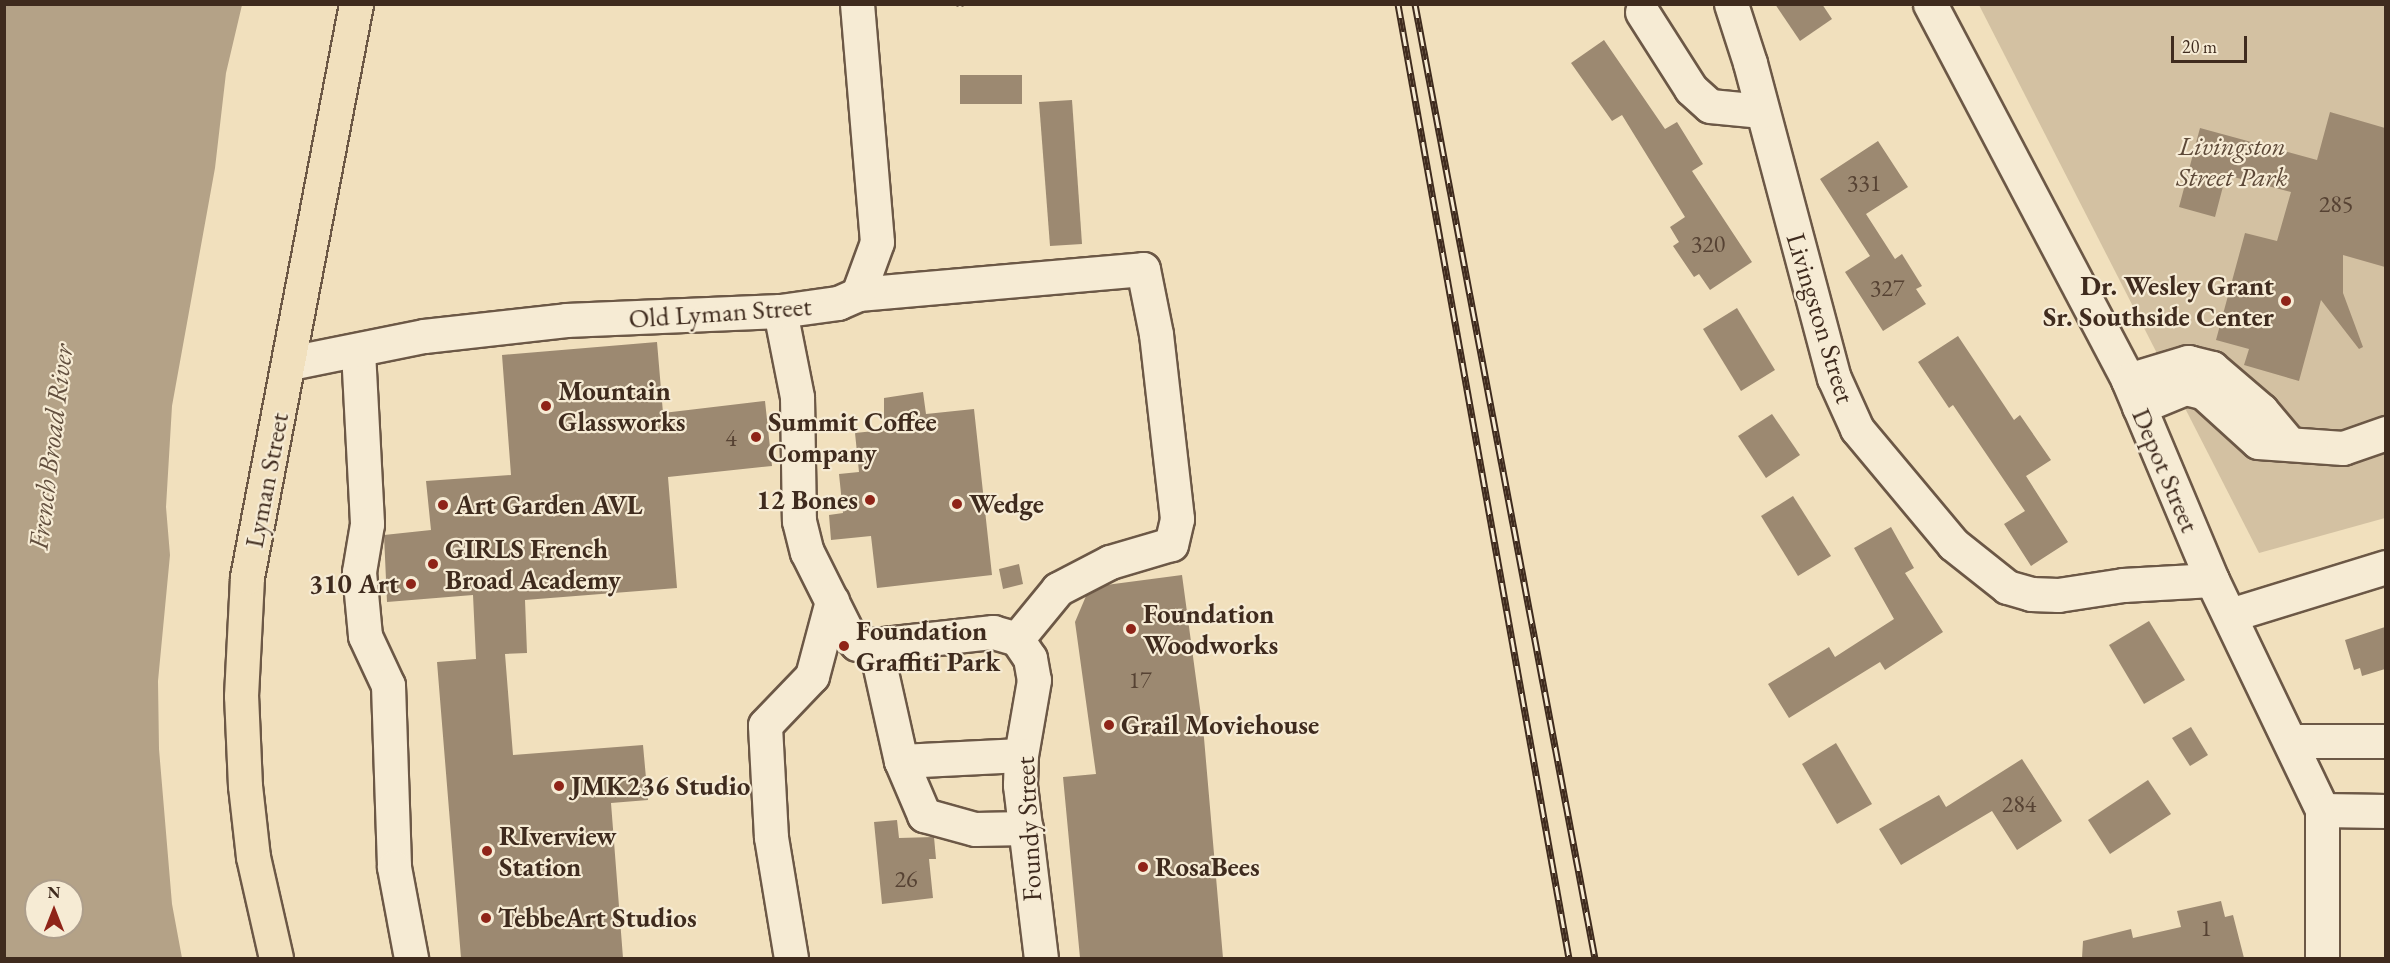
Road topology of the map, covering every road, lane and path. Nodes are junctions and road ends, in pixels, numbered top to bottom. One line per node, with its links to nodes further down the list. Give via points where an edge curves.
1 (356, 4): 10 (main road, Lyman Street)
2 (857, 4): 7 (street, via 878,242)
3 (1731, 4): 6 (street, Livingston Street)
4 (1929, 4): 11 (street, Depot Street)
5 (1642, 12): 6 (street, via 1691,88 1710,106)
6 (1762, 111): 14 (street, Livingston Street, via 1834,378 1857,429 1953,544 2007,587 2031,594 2058,595 2123,585)
7 (858, 294): 8 (street, Old Lyman Street, via 838,303); 17 (street, Old Lyman Street, via 1143,269 1156,334 1177,519 1171,544 1110,562 1058,589)
8 (780, 311): 9 (street, Old Lyman Street, via 566,320 424,336); 15 (street, via 797,397 799,521 807,552)
9 (358, 351): 10 (street, Old Lyman Street); 27 (street, via 367,524 359,573 365,636 388,685 394,867)
10 (290, 363): 26 (main road, Lyman Street, via 247,577 241,696 252,857)
11 (2134, 394): 12 (street, via 2188,362 2212,368 2261,410 2288,442 2343,448); 14 (street, Depot Street)
12 (2385, 433)
13 (2385, 567): 16 (street)
14 (2212, 580): 16 (street, Depot Street)
15 (832, 601): 18 (street, via 857,644); 28 (street, via 812,676 765,725 771,837)
16 (2230, 615): 19 (street, Depot Street)
17 (1017, 639): 18 (street, via 993,632); 21 (street, Foundy Street, via 1030,658 1034,680)
18 (875, 645): 22 (street)
19 (2290, 741): 20 (street); 23 (street, Depot Street)
20 (2385, 741)
21 (1021, 755): 22 (street); 25 (street, Foundy Street)
22 (901, 760): 25 (street, via 924,815 975,829)
23 (2322, 810): 24 (street); 30 (street, Depot Street)
24 (2385, 811)
25 (1026, 828): 29 (street, Foundy Street)
26 (276, 958)
27 (411, 958)
28 (791, 958)
29 (1041, 958)
30 (2322, 958)

